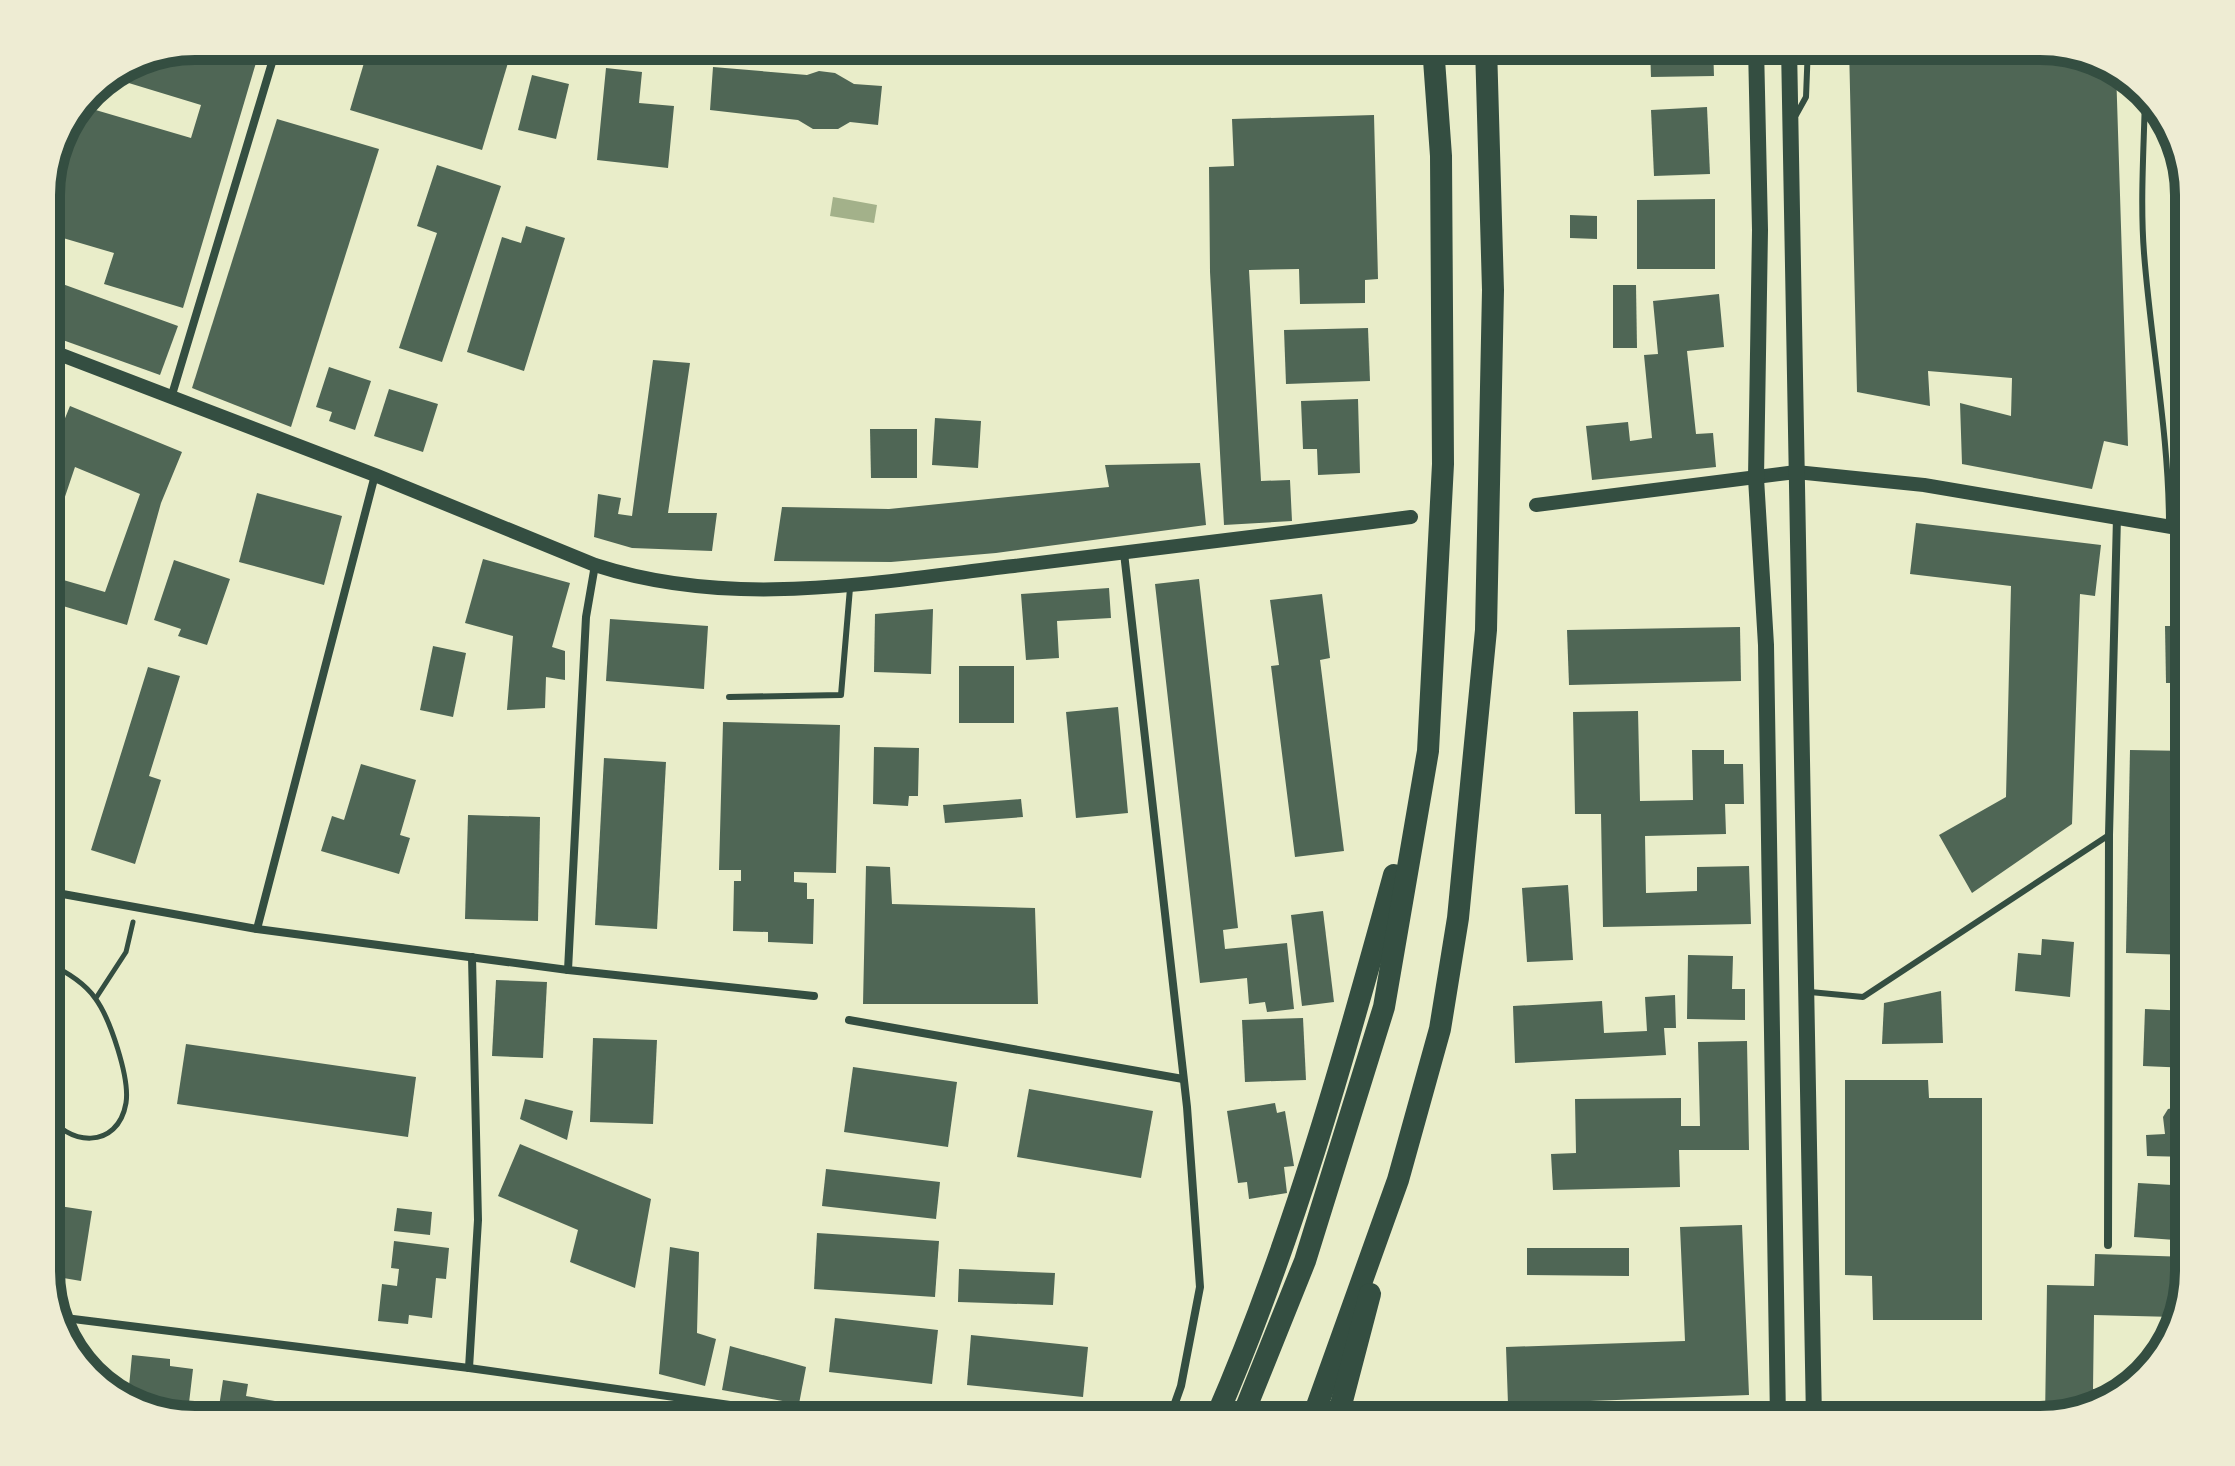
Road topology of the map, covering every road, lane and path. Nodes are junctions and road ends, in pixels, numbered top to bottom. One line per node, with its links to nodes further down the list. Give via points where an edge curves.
1 (273, 60): 10 (street)
2 (1434, 60): 23 (highway, via 1441,156 1443,464)
3 (1486, 60): 37 (highway, via 1493,290 1486,630 1476,758 1440,1029)
4 (1756, 60): 13 (main road)
5 (1789, 60): 8 (main road)
6 (1807, 60): 8 (lane, via 1806,97)
7 (2145, 110): 17 (lane, via 2143,249 2169,460)
8 (1790, 125): 11 (main road)
9 (60, 354): 10 (street)
10 (171, 398): 12 (street)
11 (1796, 472): 13 (street); 15 (street, via 1924,485); 31 (main road)
12 (375, 475): 20 (street); 27 (street)
13 (1756, 478): 14 (street); 47 (main road, via 1766,645)
14 (1536, 505)
15 (2117, 516): 17 (street); 24 (street)
16 (1411, 517): 19 (street)
17 (2169, 526): 18 (street)
18 (2175, 527)
19 (1124, 553): 21 (street); 35 (street)
20 (595, 565): 21 (street, via 715,591); 30 (street, via 586,617)
21 (850, 585): 22 (lane, via 841,695)
22 (729, 697)
23 (1428, 751): 43 (highway, via 1361,996 1292,1216); 44 (highway, via 1384,1007 1305,1261)
24 (2109, 835): 31 (lane, via 1863,997); 38 (street)
25 (60, 894): 26 (street)
26 (135, 909): 27 (street); 33 (path, via 126,952)
27 (257, 929): 28 (street)
28 (472, 957): 30 (street); 40 (street, via 478,1220)
29 (60, 970): 33 (path)
30 (568, 970): 32 (street)
31 (1806, 992): 48 (main road)
32 (814, 996)
33 (96, 998): 36 (path, via 125,1078 126,1103 119,1123 101,1138 81,1138)
34 (849, 1020): 35 (street)
35 (1183, 1079): 42 (street, via 1200,1287)
36 (60, 1129)
37 (1398, 1180): 45 (highway); 46 (highway)
38 (2108, 1245)
39 (69, 1318): 40 (street)
40 (469, 1368): 41 (street)
41 (737, 1406)
42 (1174, 1406)
43 (1220, 1406)
44 (1247, 1406)
45 (1317, 1406)
46 (1341, 1406)
47 (1778, 1406)
48 (1814, 1406)

